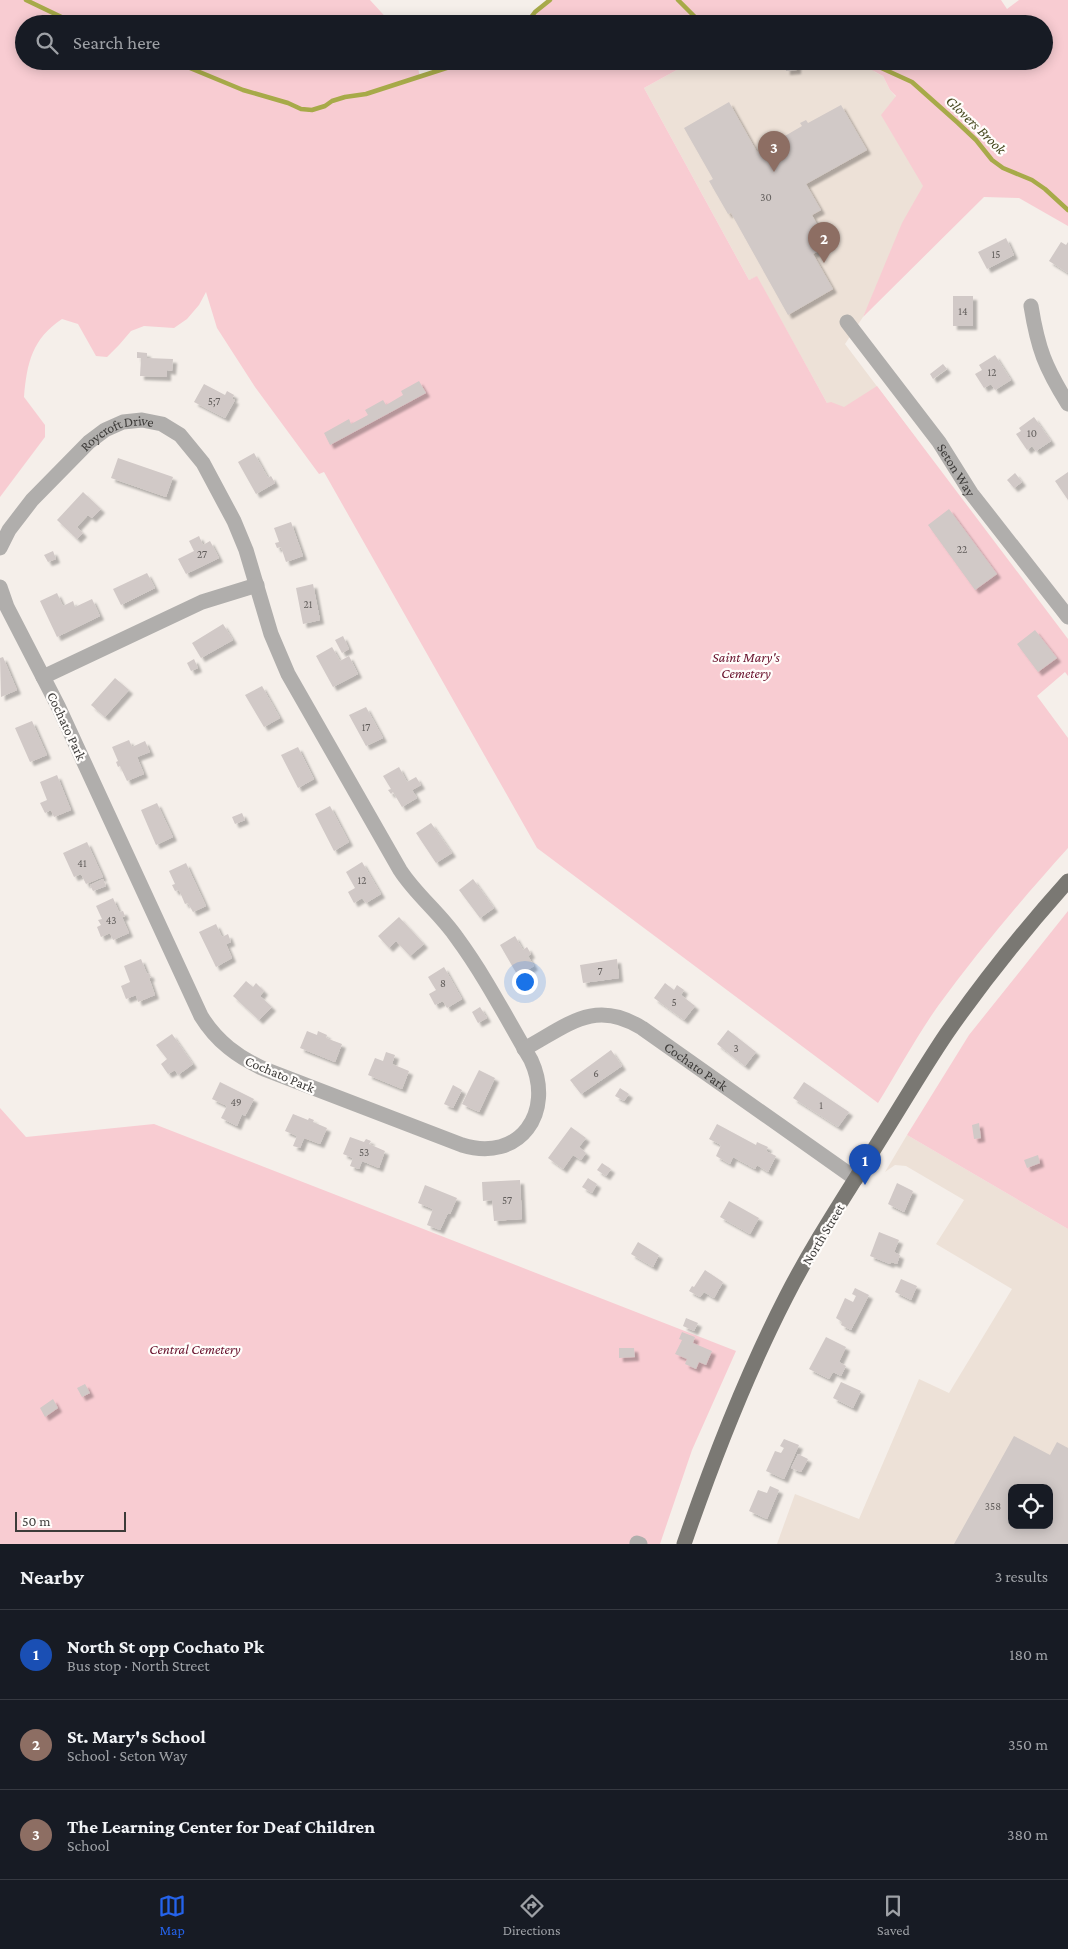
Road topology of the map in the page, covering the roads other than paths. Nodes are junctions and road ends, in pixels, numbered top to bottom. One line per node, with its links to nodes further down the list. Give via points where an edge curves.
1 (1031, 306): 3 (street, via 1044,361)
2 (847, 322): 8 (street, Seton Way)
3 (1068, 404)
4 (234, 521): 5 (street, Roycroft Drive, via 203,463 180,435 162,424 132,421 114,425 90,442 27,506 8,530); 6 (street, Cochato Park)
5 (0, 548)
6 (257, 585): 9 (street, Cochato Park, via 202,602); 11 (street, Cochato Park, via 271,634 288,674 400,870 462,944)
7 (0, 587): 9 (street, Cochato Park)
8 (1068, 617)
9 (43, 677): 11 (street, Cochato Park, via 201,1016 213,1034 230,1050 286,1078 462,1145 490,1149 523,1136 536,1113 537,1077)
10 (1068, 881): 12 (main road, North Street, via 1007,953 947,1033)
11 (524, 1049): 12 (street, Cochato Park, via 587,1016 605,1014 624,1018)
12 (856, 1179): 13 (main road, North Street, via 797,1278 762,1345 723,1437)
13 (684, 1544)

